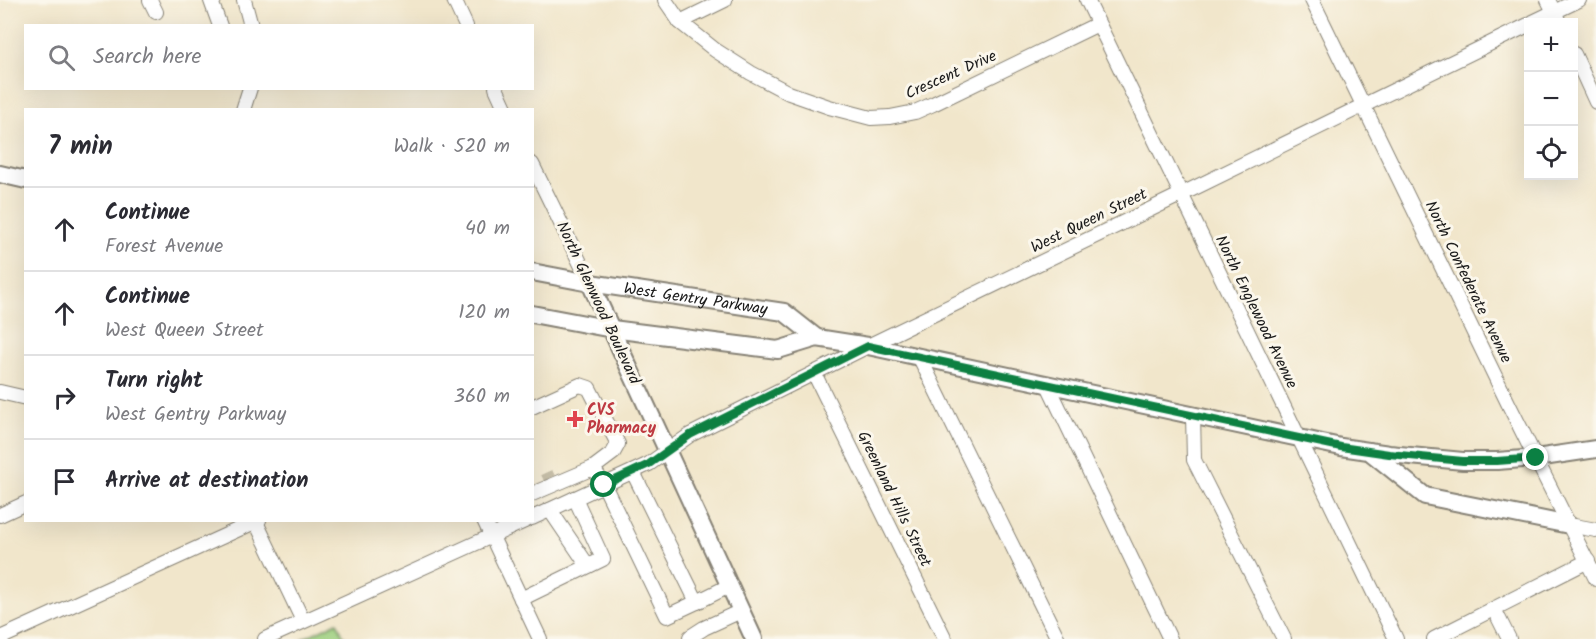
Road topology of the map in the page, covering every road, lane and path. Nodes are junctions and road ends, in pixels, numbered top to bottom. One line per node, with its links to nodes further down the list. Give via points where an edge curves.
1 (214, 0): 11 (street, via 211,1)
2 (244, 0): 12 (street)
3 (454, 0): 13 (street)
4 (664, 0): 10 (street, Crescent Drive)
5 (725, 0): 10 (street)
6 (1087, 0): 14 (street, North Englewood Avenue)
7 (1312, 0): 20 (street, North Confederate Avenue)
8 (1579, 0): 9 (street)
9 (1554, 12)
10 (680, 22): 14 (street, Crescent Drive, via 715,50 789,93 871,118 915,112)
11 (219, 24)
12 (250, 24)
13 (465, 24)
14 (1098, 24): 26 (street, North Englewood Avenue)
15 (1524, 27): 20 (street, West Queen Street)
16 (1578, 63): 19 (street)
17 (249, 90): 21 (street)
18 (497, 90): 22 (street)
19 (1596, 102)
20 (1364, 105): 26 (street, West Queen Street); 44 (street, North Confederate Avenue)
21 (244, 108)
22 (505, 108)
23 (534, 168): 28 (street, North Glenwood Boulevard)
24 (0, 174): 25 (main road)
25 (24, 180)
26 (1180, 195): 32 (street, West Queen Street); 40 (street, North Englewood Avenue)
27 (534, 272): 28 (main road, West Gentry Parkway)
28 (590, 283): 30 (main road, North Glenwood Boulevard); 31 (main road, West Gentry Parkway, via 784,312)
29 (534, 314): 30 (main road, West Gentry Parkway)
30 (612, 328): 31 (main road, West Gentry Parkway, via 778,350); 42 (main road, North Glenwood Boulevard)
31 (817, 338): 32 (main road, West Gentry Parkway)
32 (868, 346): 33 (main road, West Gentry Parkway); 34 (street, West Queen Street)
33 (919, 356): 35 (main road, West Gentry Parkway); 78 (street)
34 (814, 374): 42 (street, West Queen Street, via 690,435); 77 (street, Greenland Hills Street)
35 (1047, 383): 39 (main road, West Gentry Parkway); 79 (street)
36 (0, 392): 37 (street)
37 (24, 398)
38 (534, 403): 45 (street, via 580,385 589,388 618,444 613,453)
39 (1194, 415): 40 (main road, West Gentry Parkway); 80 (street, via 1194,460)
40 (1300, 438): 43 (main road, West Gentry Parkway); 81 (street, North Englewood Avenue)
41 (1596, 449): 44 (main road, West Gentry Parkway)
42 (666, 451): 46 (street, West Queen Street); 66 (main road, North Glenwood Boulevard)
43 (1368, 451): 44 (main road, West Gentry Parkway, via 1463,461); 60 (main road, via 1425,496)
44 (1536, 458): 60 (street, North Confederate Avenue)
45 (593, 468): 47 (street); 49 (street)
46 (633, 472): 49 (street, West Queen Street); 68 (street)
47 (577, 475): 48 (street, via 562,472); 50 (street)
48 (544, 481)
49 (604, 485): 51 (street, West Queen Street); 68 (street, via 667,616)
50 (534, 493)
51 (575, 498): 53 (street, West Queen Street); 64 (street, via 603,559)
52 (24, 504): 54 (street)
53 (549, 510): 55 (street, West Queen Street); 64 (street)
54 (0, 515)
55 (534, 517)
56 (254, 522): 72 (street)
57 (256, 522): 71 (street)
58 (485, 522): 62 (street)
59 (522, 522): 62 (street)
60 (1569, 525): 61 (street); 63 (street, North Confederate Avenue)
61 (1596, 530)
62 (492, 536): 67 (street); 71 (street)
63 (1588, 561): 65 (street, North Confederate Avenue); 69 (street)
64 (588, 566): 67 (street)
65 (1596, 579)
66 (729, 586): 68 (street); 70 (main road, North Glenwood Boulevard)
67 (521, 599): 75 (street)
68 (697, 602)
69 (1494, 609): 82 (street); 83 (street)
70 (741, 611): 73 (street); 76 (main road, North Glenwood Boulevard)
71 (303, 621): 74 (street)
72 (0, 638)
73 (689, 638)
74 (265, 639)
75 (540, 639)
76 (754, 639)
77 (945, 639)
78 (1058, 639)
79 (1170, 639)
80 (1284, 639)
81 (1396, 639)
82 (1434, 639)
83 (1509, 639)

